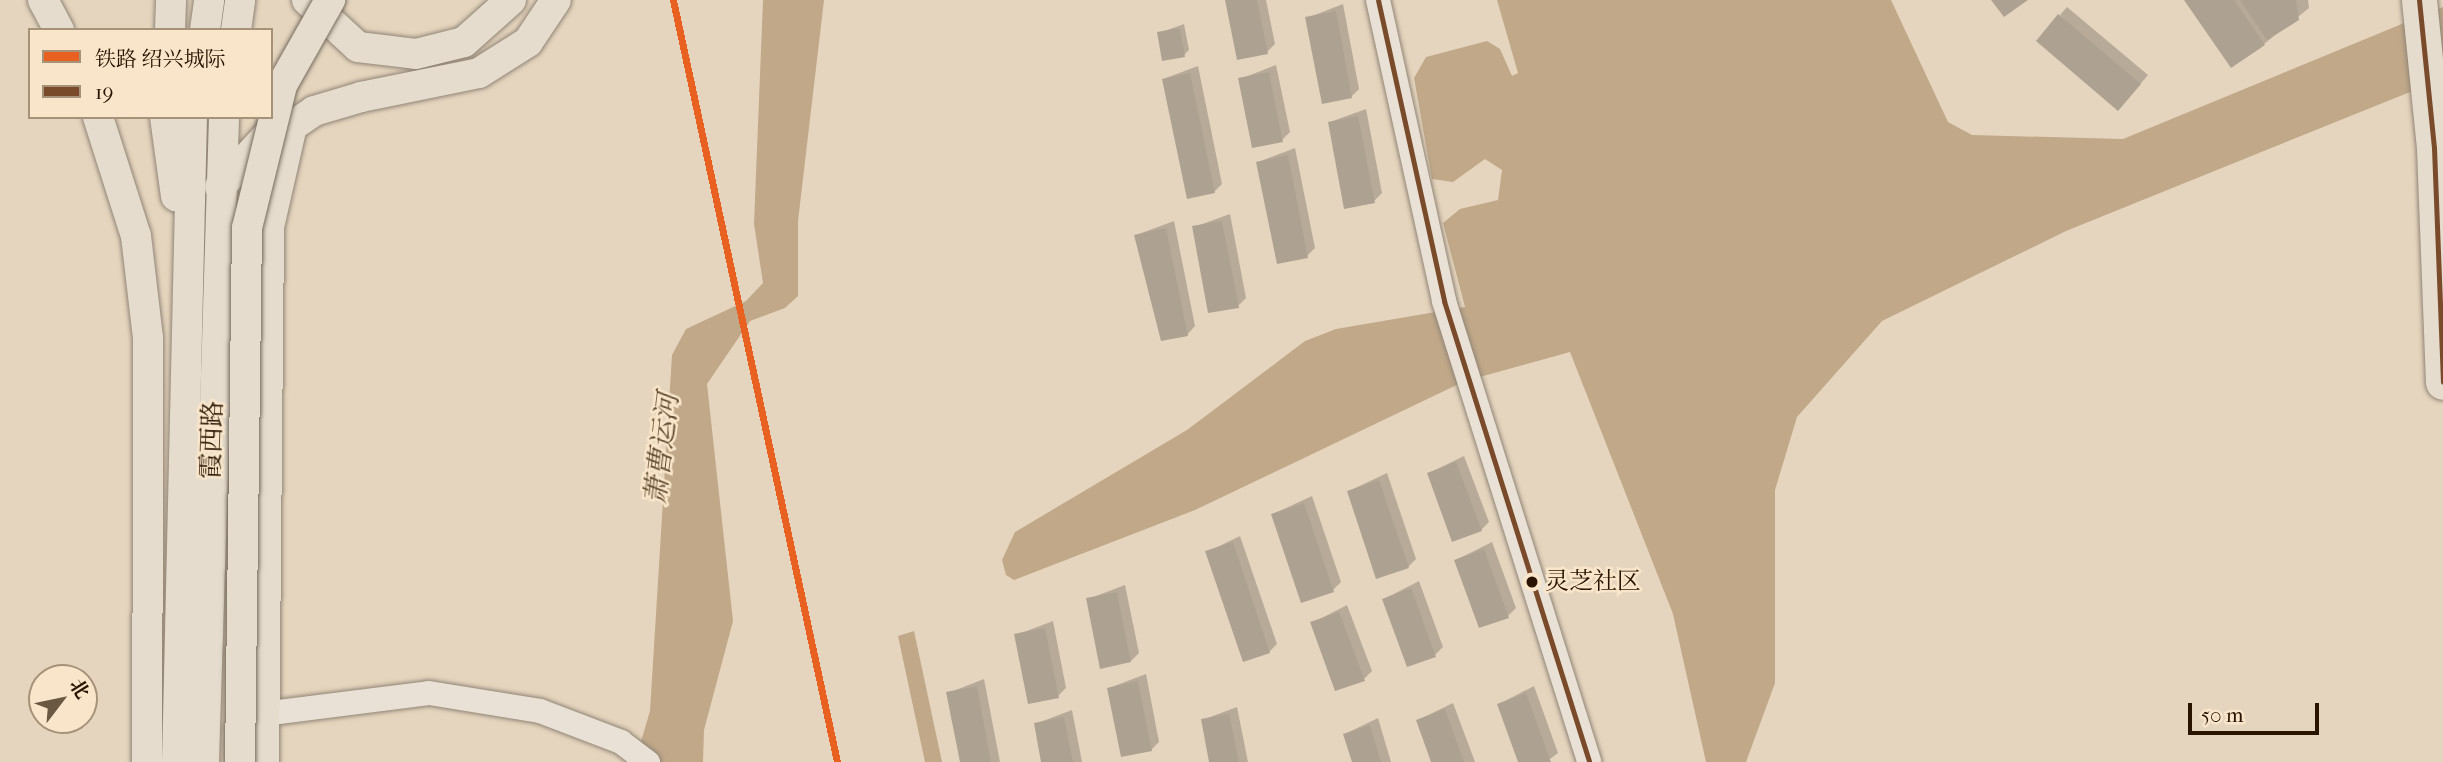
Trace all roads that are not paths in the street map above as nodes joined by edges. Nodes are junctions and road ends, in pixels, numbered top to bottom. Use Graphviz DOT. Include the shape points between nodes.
graph roads {
  1 [pos="43,0"];
  2 [pos="171,0"];
  3 [pos="209,0"];
  4 [pos="240,0"];
  5 [pos="307,0"];
  6 [pos="330,0"];
  7 [pos="511,0"];
  8 [pos="533,0"];
  9 [pos="556,0"];
  10 [pos="1378,0"];
  11 [pos="2424,4"];
  12 [pos="58,28"];
  13 [pos="170,28"];
  14 [pos="205,28"];
  15 [pos="236,28"];
  16 [pos="2443,54"];
  17 [pos="99,119"];
  18 [pos="182,119"];
  19 [pos="224,119"];
  20 [pos="220,187"];
  21 [pos="2443,382"];
  22 [pos="263,714"];
  23 [pos="147,762"];
  24 [pos="177,762"];
  25 [pos="204,762"];
  26 [pos="240,762"];
  27 [pos="264,762"];
  28 [pos="648,762"];
  29 [pos="1589,762"];
  1 -- 12 [label="main road"];
  2 -- 13 [label="main road"];
  3 -- 14 [label="main road"];
  4 -- 15 [label="main road"];
  5 -- 7 [label="main road" via="358,47 416,54 464,42"];
  6 -- 26 [label="main road, bridge" via="282,85 247,228"];
  8 -- 20 [label="main road" via="519,26 473,62 439,76 357,84 307,98 251,147"];
  9 -- 22 [label="main road" via="528,42 479,73 361,97 314,111 292,126 269,227"];
  10 -- 29 [label="street" via="1444,301"];
  11 -- 16 [label="highway"];
  11 -- 21 [label="highway"];
  17 -- 23 [label="main road" via="136,236 148,338"];
  18 -- 24 [label="main road, 霞西路" via="186,247"];
  19 -- 20 [label="main road, 霞西路"];
  20 -- 25 [label="main road, 霞西路"];
  22 -- 27 [label="main road"];
  22 -- 28 [label="street" via="429,693 540,711 621,742"];
}
